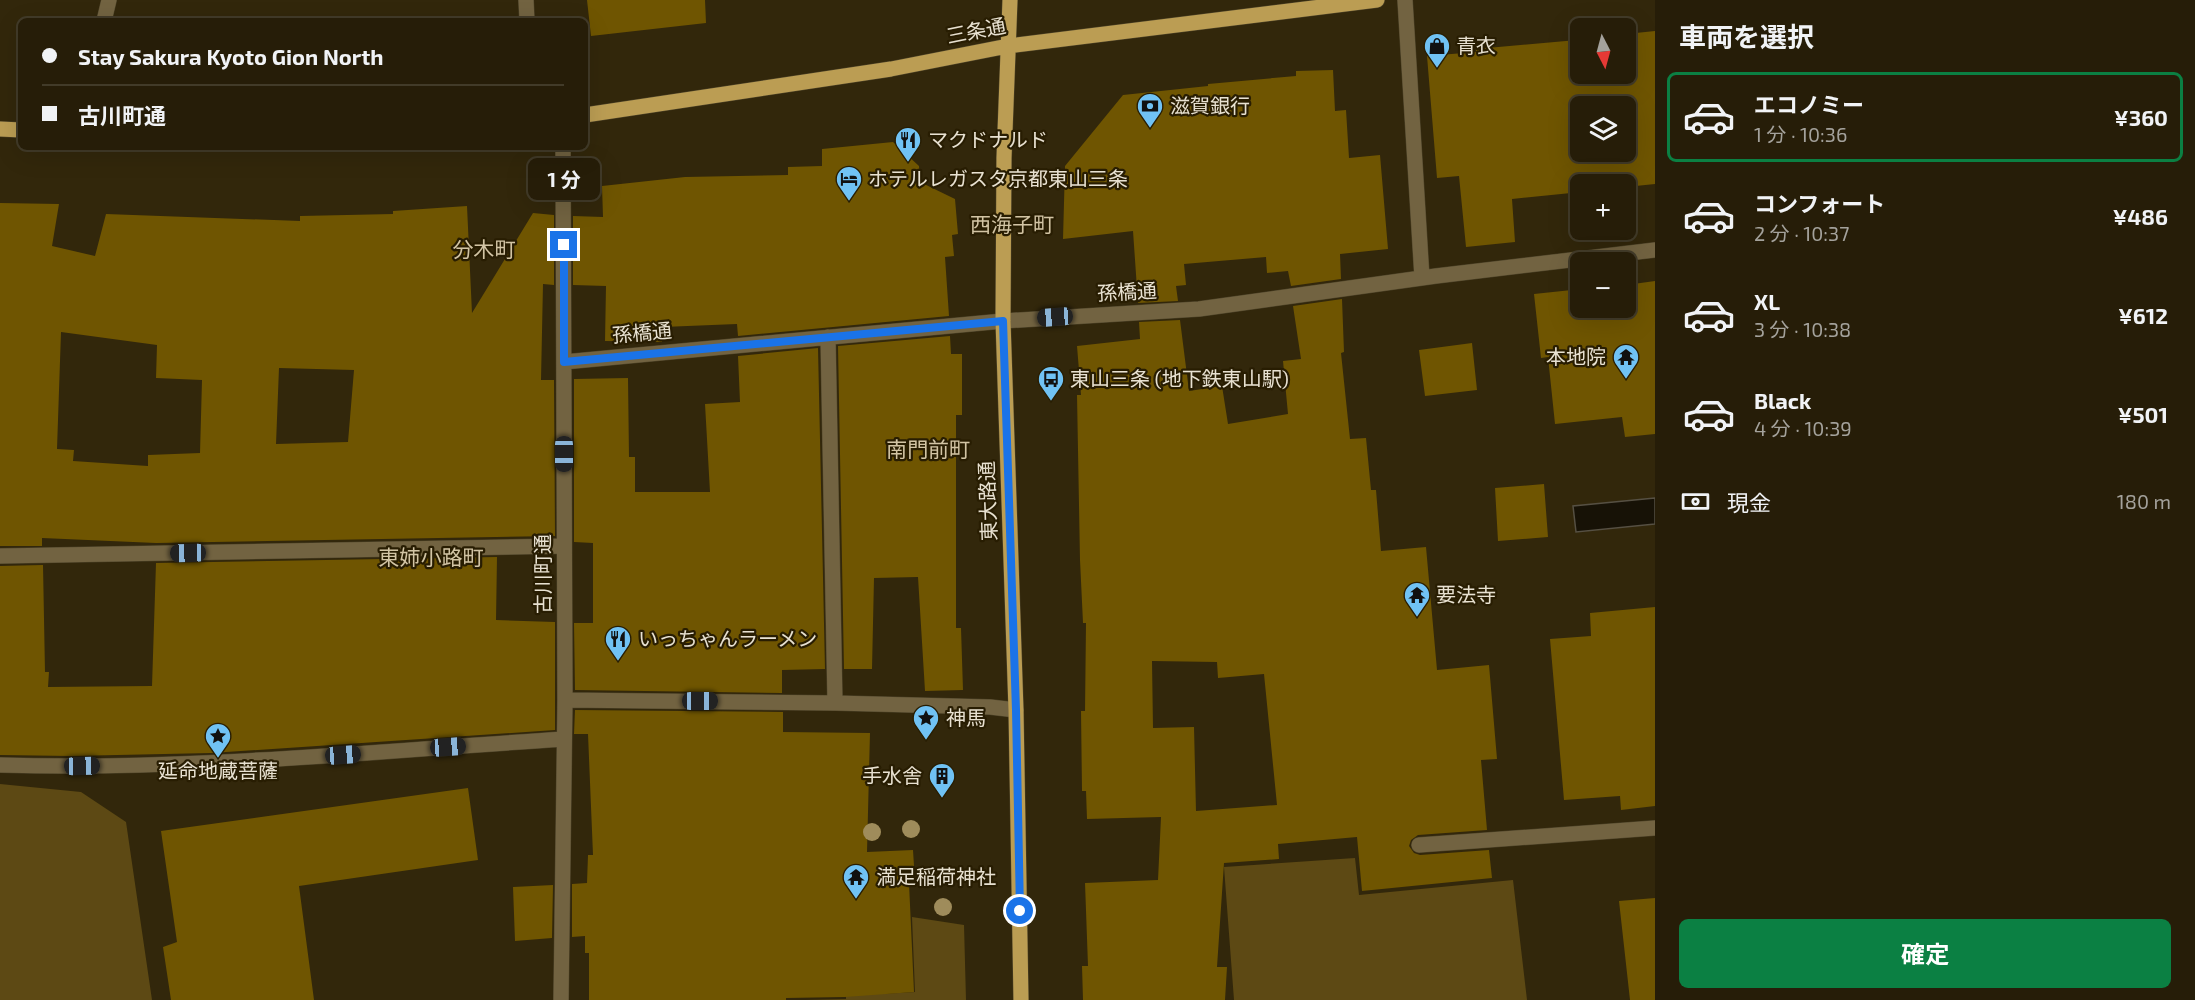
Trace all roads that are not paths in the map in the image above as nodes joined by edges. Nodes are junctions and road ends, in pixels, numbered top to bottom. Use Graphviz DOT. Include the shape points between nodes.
graph roads {
  1 [pos="109,0"];
  2 [pos="526,0"];
  3 [pos="1010,0"];
  4 [pos="1377,0"];
  5 [pos="1405,0"];
  6 [pos="105,18"];
  7 [pos="527,18"];
  8 [pos="1008,46"];
  9 [pos="588,115"];
  10 [pos="0,129"];
  11 [pos="18,129"];
  12 [pos="563,150"];
  13 [pos="1655,250"];
  14 [pos="1422,278"];
  15 [pos="1003,321"];
  16 [pos="828,337"];
  17 [pos="564,362"];
  18 [pos="564,546"];
  19 [pos="0,556"];
  20 [pos="565,700"];
  21 [pos="836,703"];
  22 [pos="1016,710"];
  23 [pos="564,739"];
  24 [pos="0,765"];
  25 [pos="1655,828"];
  26 [pos="1419,845"];
  27 [pos="561,1000"];
  28 [pos="1022,1000"];
  1 -- 6 [label="street"];
  2 -- 7 [label="street"];
  3 -- 8 [label="main road, 東大路通"];
  4 -- 8 [label="main road, 三条通"];
  5 -- 14 [label="street"];
  8 -- 9 [label="main road, 三条通" via="891,69"];
  8 -- 15 [label="main road, 東大路通"];
  10 -- 11 [label="main road"];
  12 -- 17 [label="street, 古川町通"];
  13 -- 14 [label="street, 孫橋通"];
  14 -- 15 [label="street, 孫橋通" via="1199,309"];
  15 -- 16 [label="street, 孫橋通"];
  15 -- 22 [label="main road, 東大路通"];
  16 -- 17 [label="street, 孫橋通"];
  16 -- 21 [label="street"];
  17 -- 18 [label="street, 古川町通"];
  18 -- 19 [label="street"];
  18 -- 20 [label="street, 古川町通"];
  20 -- 21 [label="street"];
  20 -- 23 [label="street, 古川町通"];
  21 -- 22 [label="street"];
  22 -- 28 [label="main road, 東大路通"];
  23 -- 24 [label="street" via="224,763"];
  23 -- 27 [label="street, 古川町通"];
  25 -- 26 [label="street"];
}
